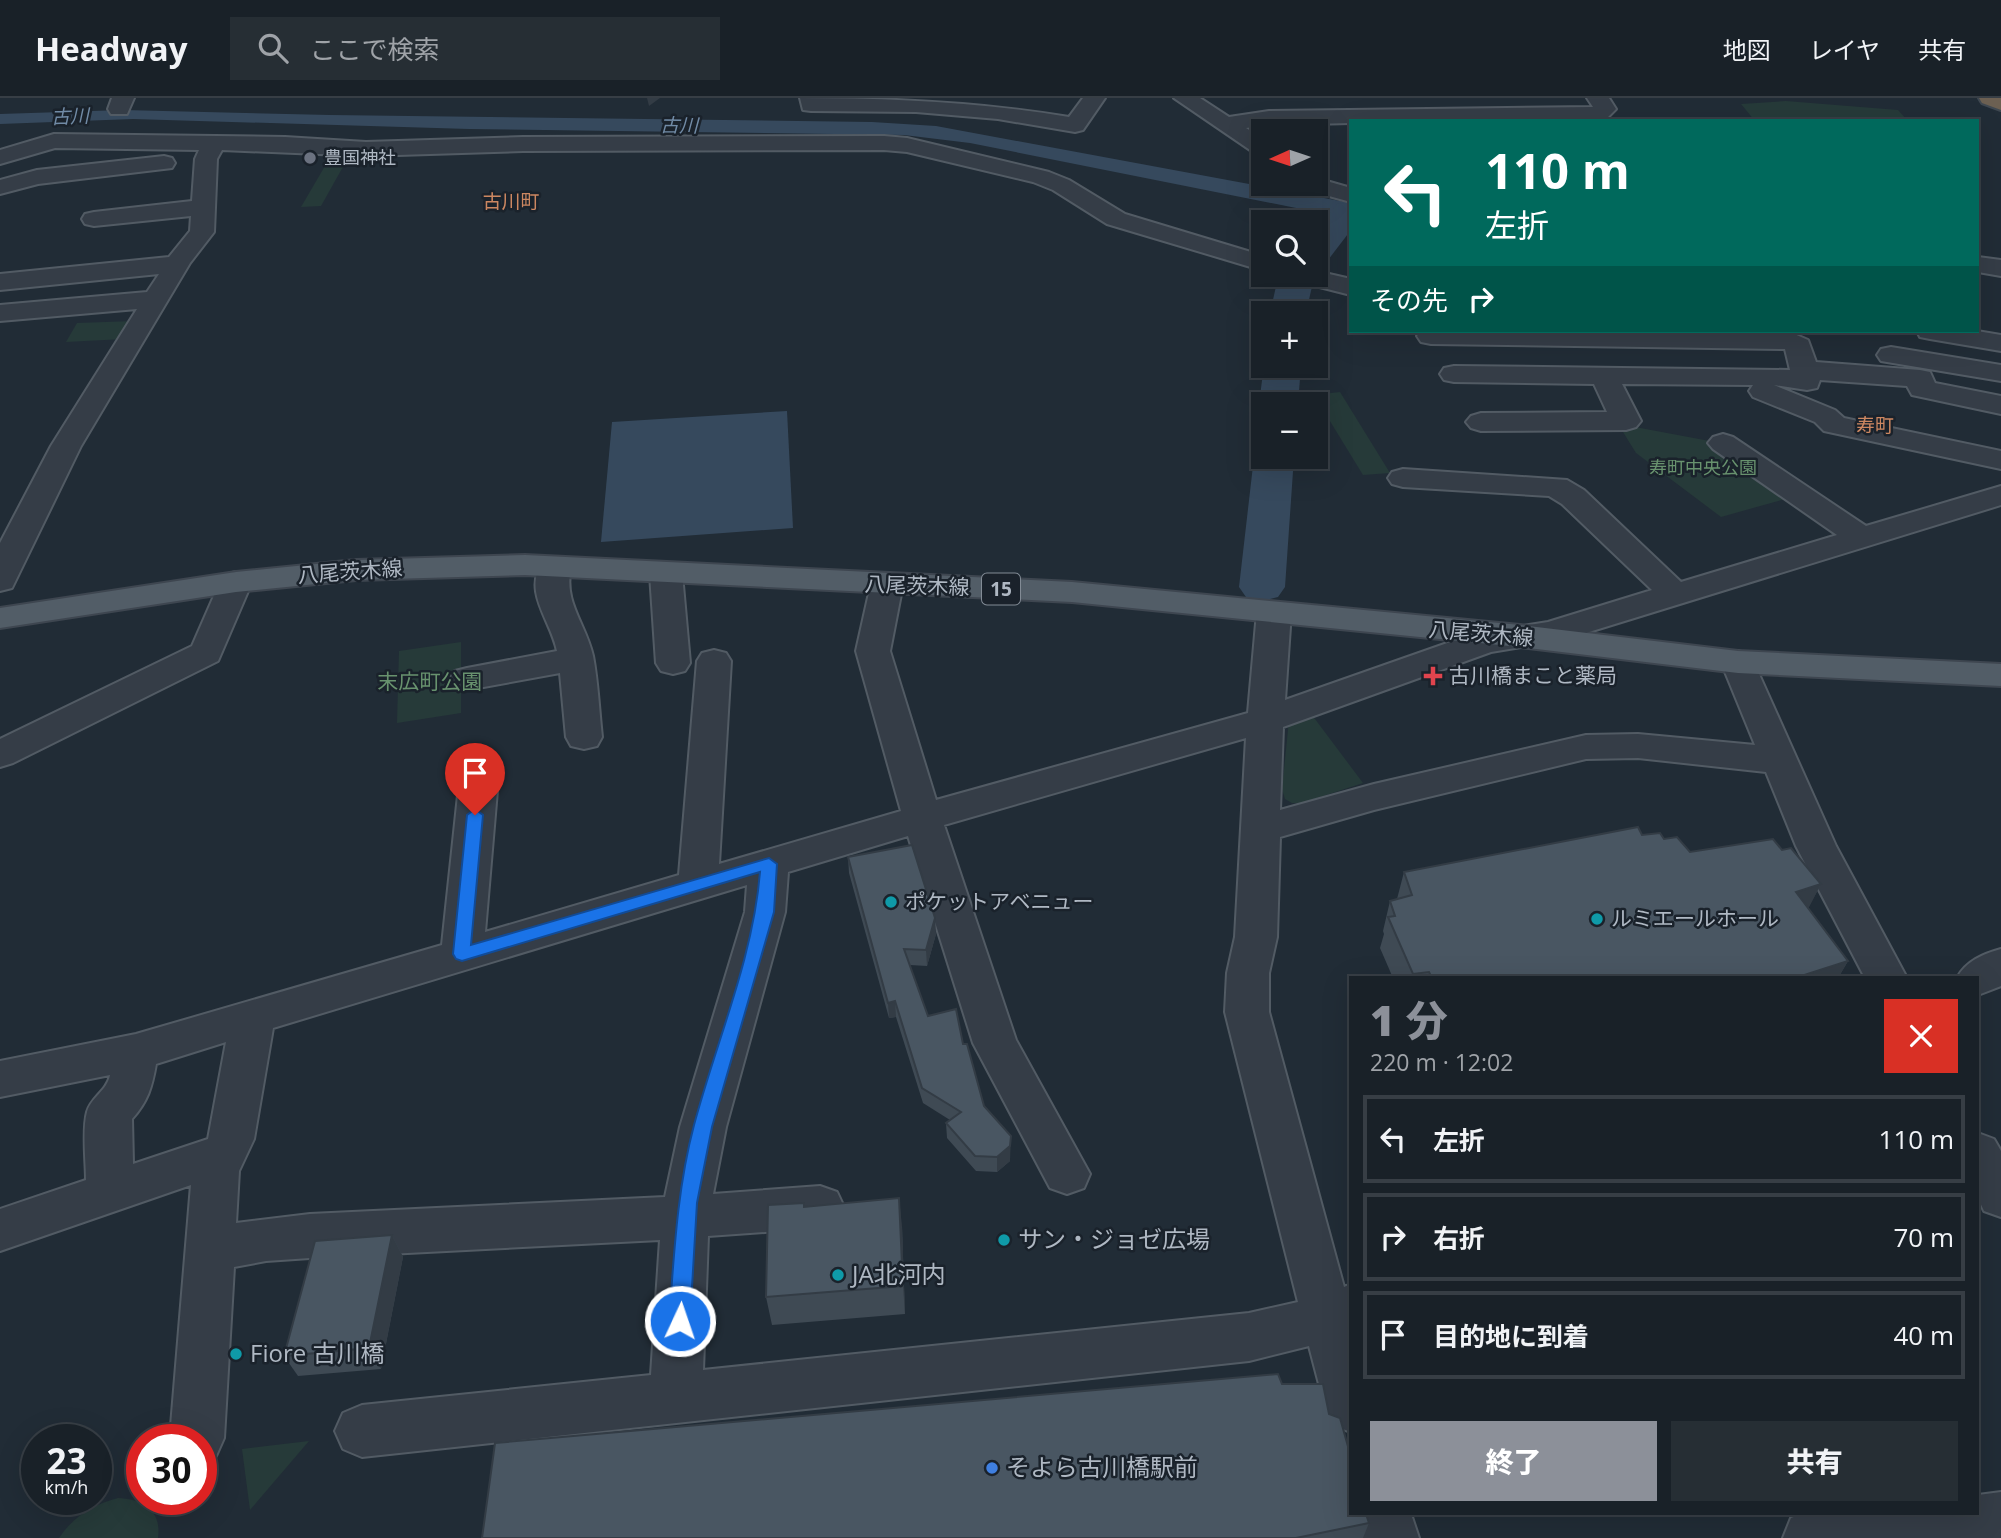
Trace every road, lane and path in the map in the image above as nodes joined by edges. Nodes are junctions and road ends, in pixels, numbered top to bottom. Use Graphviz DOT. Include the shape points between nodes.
graph roads {
  1 [pos="811,98"];
  2 [pos="1094,98"];
  3 [pos="1185,98"];
  4 [pos="1990,98"];
  5 [pos="2001,104"];
  6 [pos="1380,106"];
  7 [pos="1447,106"];
  8 [pos="119,109"];
  9 [pos="1601,110"];
  10 [pos="1226,124"];
  11 [pos="0,137"];
  12 [pos="1251,140"];
  13 [pos="54,141"];
  14 [pos="96,141"];
  15 [pos="210,151"];
  16 [pos="0,157"];
  17 [pos="0,187"];
  18 [pos="1328,189"];
  19 [pos="1349,194"];
  20 [pos="204,207"];
  21 [pos="94,219"];
  22 [pos="1251,260"];
  23 [pos="178,264"];
  24 [pos="1979,265"];
  25 [pos="2001,268"];
  26 [pos="1328,281"];
  27 [pos="0,282"];
  28 [pos="1349,287"];
  29 [pos="157,299"];
  30 [pos="8,312"];
  31 [pos="1942,333"];
  32 [pos="0,334"];
  33 [pos="1431,336"];
  34 [pos="1626,338"];
  35 [pos="2001,343"];
  36 [pos="1801,358"];
  37 [pos="2001,373"];
  38 [pos="1454,374"];
  39 [pos="1605,377"];
  40 [pos="1649,377"];
  41 [pos="1763,391"];
  42 [pos="2001,405"];
  43 [pos="1481,422"];
  44 [pos="1723,443"];
  45 [pos="2001,460"];
  46 [pos="1403,478"];
  47 [pos="2001,495"];
  48 [pos="1861,537"];
  49 [pos="555,568"];
  50 [pos="666,574"];
  51 [pos="0,581"];
  52 [pos="236,582"];
  53 [pos="887,584"];
  54 [pos="1674,593"];
  55 [pos="1274,612"];
  56 [pos="0,618"];
  57 [pos="1520,636"];
  58 [pos="574,660"];
  59 [pos="714,661"];
  60 [pos="1738,662"];
  61 [pos="673,663"];
  62 [pos="2001,675"];
  63 [pos="467,679"];
  64 [pos="1265,720"];
  65 [pos="584,737"];
  66 [pos="0,754"];
  67 [pos="1777,760"];
  68 [pos="480,767"];
  69 [pos="922,818"];
  70 [pos="1261,829"];
  71 [pos="769,864"];
  72 [pos="698,886"];
  73 [pos="462,954"];
  74 [pos="2001,965"];
  75 [pos="1885,976"];
  76 [pos="1979,978"];
  77 [pos="253,1016"];
  78 [pos="136,1052"];
  79 [pos="0,1079"];
  80 [pos="223,1154"];
  81 [pos="1979,1155"];
  82 [pos="1067,1174"];
  83 [pos="110,1193"];
  84 [pos="2001,1196"];
  85 [pos="864,1205"];
  86 [pos="685,1216"];
  87 [pos="0,1230"];
  88 [pos="211,1248"];
  89 [pos="1339,1312"];
  90 [pos="1349,1390"];
  91 [pos="676,1399"];
  92 [pos="197,1421"];
  93 [pos="362,1431"];
  94 [pos="1384,1515"];
  95 [pos="2001,1520"];
  96 [pos="1391,1538"];
  97 [pos="1811,1538"];
  1 -- 2 [label="street" via="811,105 998,112 1075,125"];
  3 -- 10 [label="street"];
  4 -- 5 [label="highway"];
  6 -- 7 [label="street"];
  6 -- 10 [label="street"];
  7 -- 9 [label="street"];
  8 -- 14 [label="street"];
  10 -- 12 [label="street"];
  11 -- 13 [label="street" via="39,130"];
  13 -- 14 [label="street"];
  13 -- 16 [label="street"];
  14 -- 15 [label="street"];
  15 -- 17 [label="street" via="37,177"];
  15 -- 20 [label="street"];
  15 -- 22 [label="street" via="718,142 907,145 1041,177 1116,219"];
  18 -- 19 [label="street"];
  20 -- 21 [label="street"];
  20 -- 23 [label="street" via="202,232"];
  23 -- 27 [label="street"];
  23 -- 29 [label="street"];
  24 -- 25 [label="street"];
  26 -- 28 [label="street"];
  29 -- 30 [label="street"];
  29 -- 51 [label="street" via="66,446"];
  30 -- 32 [label="street"];
  31 -- 35 [label="street"];
  33 -- 34 [label="street"];
  34 -- 36 [label="street" via="1792,341"];
  34 -- 40 [label="street"];
  36 -- 37 [label="street" via="1918,357"];
  36 -- 40 [label="street" via="1807,382 1780,377"];
  36 -- 42 [label="street" via="1920,378 1922,389"];
  38 -- 39 [label="street"];
  39 -- 40 [label="street"];
  39 -- 43 [label="street" via="1626,421"];
  41 -- 45 [label="street" via="1825,416 1834,425"];
  44 -- 48 [label="street"];
  46 -- 54 [label="street" via="1556,487 1573,497"];
  47 -- 48 [label="street"];
  48 -- 54 [label="street"];
  49 -- 50 [label="main road, 八尾茨木線 / 15"];
  49 -- 52 [label="main road, 八尾茨木線 / 15" via="377,568"];
  49 -- 58 [label="street" via="556,612 573,643"];
  50 -- 53 [label="main road, 八尾茨木線 / 15"];
  50 -- 61 [label="street"];
  52 -- 56 [label="main road, 八尾茨木線 / 15"];
  52 -- 66 [label="street" via="206,653"];
  53 -- 55 [label="main road, 八尾茨木線 / 15" via="1072,592"];
  53 -- 69 [label="street" via="873,651"];
  54 -- 57 [label="street" via="1550,632"];
  55 -- 57 [label="main road, 八尾茨木線 / 15"];
  55 -- 64 [label="street"];
  57 -- 60 [label="main road, 八尾茨木線 / 15"];
  57 -- 64 [label="street" via="1463,648"];
  58 -- 63 [label="street"];
  58 -- 65 [label="street"];
  59 -- 72 [label="street"];
  60 -- 62 [label="main road, 八尾茨木線 / 15"];
  60 -- 67 [label="street"];
  64 -- 69 [label="street"];
  64 -- 70 [label="street"];
  67 -- 70 [label="street" via="1638,746 1586,747"];
  67 -- 75 [label="street" via="1816,846"];
  68 -- 73 [label="street"];
  69 -- 71 [label="street"];
  69 -- 82 [label="street" via="995,1043"];
  70 -- 89 [label="street" via="1247,1012"];
  71 -- 72 [label="street"];
  71 -- 86 [label="street" via="765,912 703,1127"];
  72 -- 73 [label="street"];
  73 -- 77 [label="street"];
  74 -- 76 [label="street"];
  77 -- 78 [label="street"];
  77 -- 80 [label="street" via="231,1139"];
  78 -- 79 [label="street"];
  78 -- 83 [label="street" via="129,1092 109,1114"];
  80 -- 83 [label="street"];
  80 -- 88 [label="street" via="216,1171"];
  81 -- 84 [label="street"];
  83 -- 87 [label="street"];
  85 -- 86 [label="street"];
  86 -- 88 [label="street" via="310,1236"];
  86 -- 91 [label="street"];
  88 -- 92 [label="street"];
  89 -- 90 [label="street"];
  89 -- 91 [label="street" via="1249,1336"];
  91 -- 93 [label="street"];
  94 -- 96 [label="street"];
  95 -- 97 [label="street"];
}
